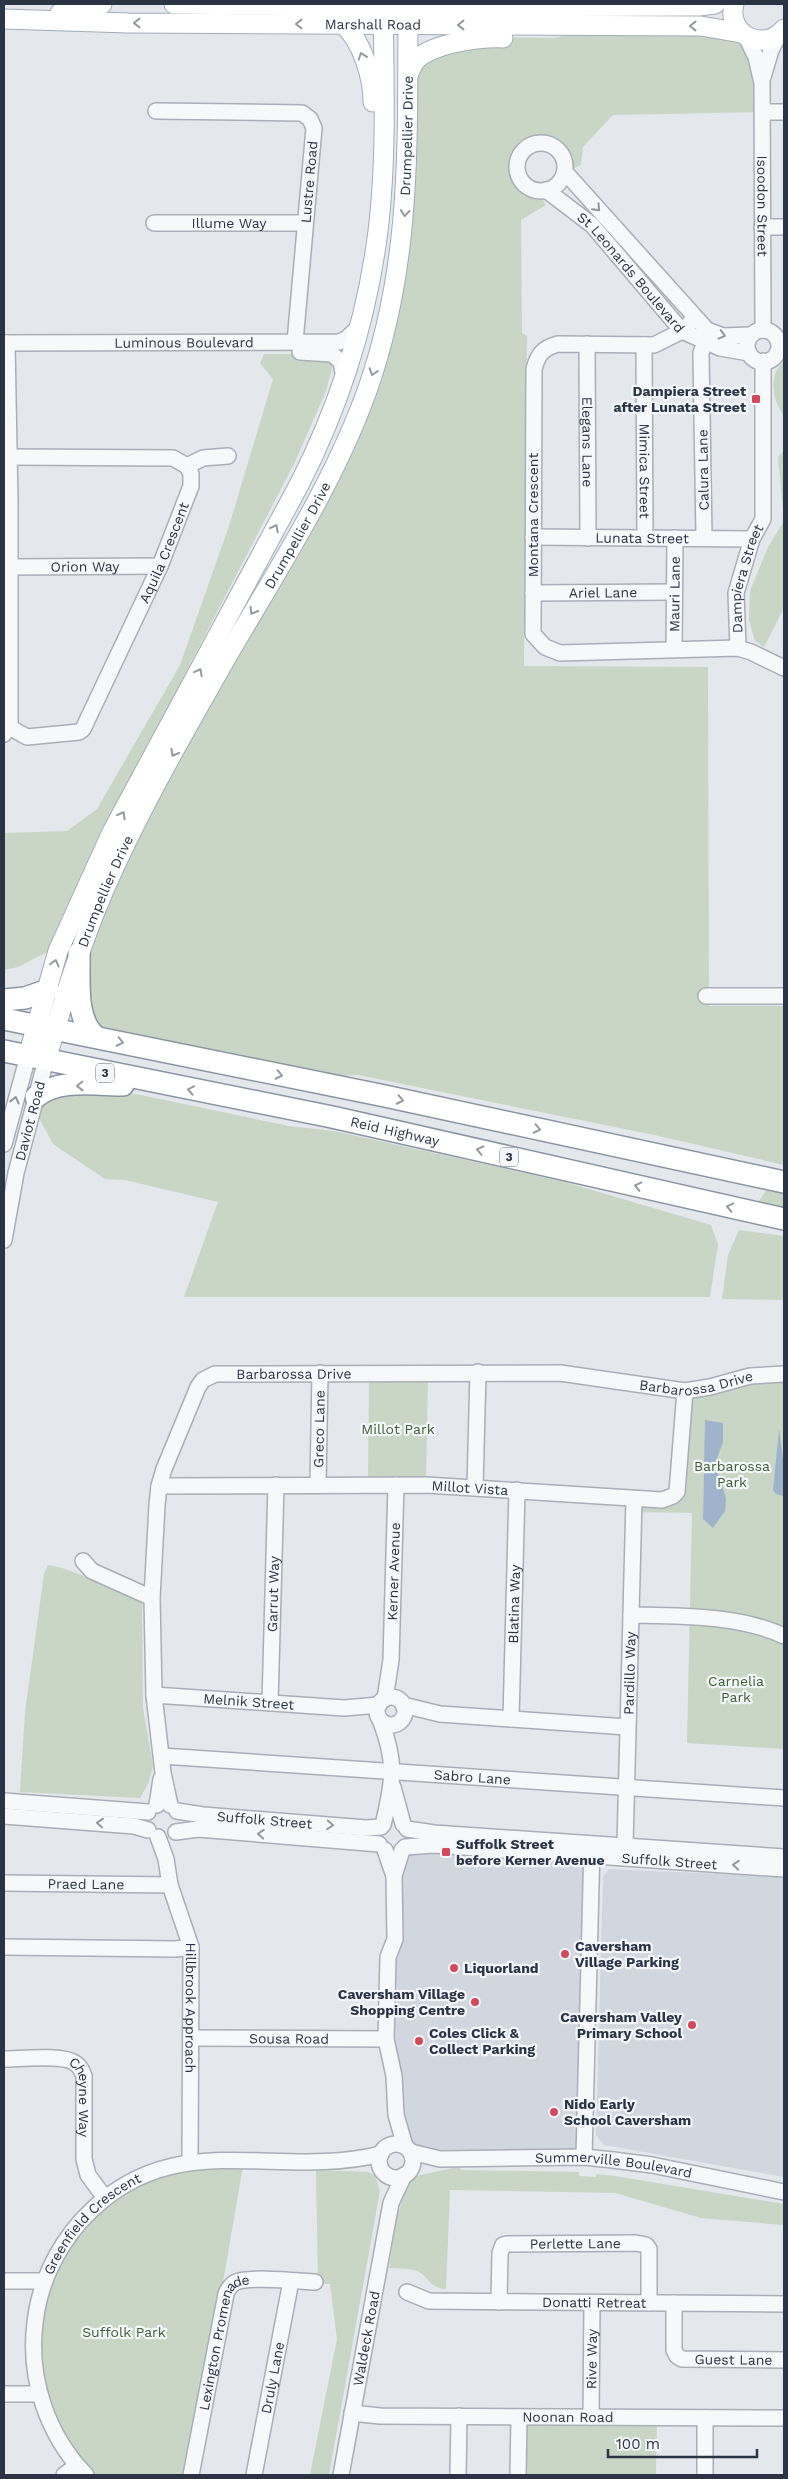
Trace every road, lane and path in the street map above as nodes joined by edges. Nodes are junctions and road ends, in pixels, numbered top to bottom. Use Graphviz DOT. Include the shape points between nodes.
graph roads {
  1 [pos="102,4"];
  2 [pos="174,4"];
  3 [pos="217,4"];
  4 [pos="224,4"];
  5 [pos="453,4"];
  6 [pos="715,4"];
  7 [pos="734,4"];
  8 [pos="383,12"];
  9 [pos="408,12"];
  10 [pos="4,19"];
  11 [pos="343,24"];
  12 [pos="605,26"];
  13 [pos="783,31"];
  14 [pos="744,35"];
  15 [pos="408,75"];
  16 [pos="762,83"];
  17 [pos="156,112"];
  18 [pos="762,112"];
  19 [pos="784,112"];
  20 [pos="564,172"];
  21 [pos="546,190"];
  22 [pos="154,223"];
  23 [pos="305,223"];
  24 [pos="762,227"];
  25 [pos="784,227"];
  26 [pos="374,259"];
  27 [pos="695,318"];
  28 [pos="360,326"];
  29 [pos="682,331"];
  30 [pos="757,333"];
  31 [pos="295,342"];
  32 [pos="705,342"];
  33 [pos="587,344"];
  34 [pos="644,345"];
  35 [pos="782,345"];
  36 [pos="6,348"];
  37 [pos="181,348"];
  38 [pos="749,353"];
  39 [pos="763,361"];
  40 [pos="344,380"];
  41 [pos="228,456"];
  42 [pos="10,457"];
  43 [pos="187,466"];
  44 [pos="7,491"];
  45 [pos="533,538"];
  46 [pos="588,538"];
  47 [pos="645,538"];
  48 [pos="675,538"];
  49 [pos="704,538"];
  50 [pos="752,539"];
  51 [pos="7,548"];
  52 [pos="160,566"];
  53 [pos="10,567"];
  54 [pos="673,592"];
  55 [pos="533,593"];
  56 [pos="738,648"];
  57 [pos="674,650"];
  58 [pos="784,668"];
  59 [pos="6,731"];
  60 [pos="79,953"];
  61 [pos="48,990"];
  62 [pos="706,996"];
  63 [pos="784,996"];
  64 [pos="4,1000"];
  65 [pos="4,1019"];
  66 [pos="46,1028"];
  67 [pos="96,1037"];
  68 [pos="4,1051"];
  69 [pos="37,1058"];
  70 [pos="164,1084"];
  71 [pos="36,1097"];
  72 [pos="4,1144"];
  73 [pos="782,1182"];
  74 [pos="779,1218"];
  75 [pos="4,1240"];
  76 [pos="478,1372"];
  77 [pos="320,1373"];
  78 [pos="784,1374"];
  79 [pos="685,1391"];
  80 [pos="276,1485"];
  81 [pos="318,1485"];
  82 [pos="396,1485"];
  83 [pos="159,1486"];
  84 [pos="474,1487"];
  85 [pos="517,1490"];
  86 [pos="634,1499"];
  87 [pos="83,1561"];
  88 [pos="152,1598"];
  89 [pos="632,1615"];
  90 [pos="784,1636"];
  91 [pos="154,1695"];
  92 [pos="270,1703"];
  93 [pos="391,1711"];
  94 [pos="511,1719"];
  95 [pos="627,1727"];
  96 [pos="162,1756"];
  97 [pos="392,1778"];
  98 [pos="627,1788"];
  99 [pos="784,1798"];
  100 [pos="4,1801"];
  101 [pos="163,1808"];
  102 [pos="4,1816"];
  103 [pos="382,1826"];
  104 [pos="405,1826"];
  105 [pos="163,1834"];
  106 [pos="625,1845"];
  107 [pos="382,1847"];
  108 [pos="404,1849"];
  109 [pos="592,1851"];
  110 [pos="784,1857"];
  111 [pos="784,1869"];
  112 [pos="394,1876"];
  113 [pos="4,1883"];
  114 [pos="170,1885"];
  115 [pos="4,1947"];
  116 [pos="191,1947"];
  117 [pos="191,2038"];
  118 [pos="386,2039"];
  119 [pos="4,2059"];
  120 [pos="396,2115"];
  121 [pos="408,2149"];
  122 [pos="383,2151"];
  123 [pos="584,2157"];
  124 [pos="440,2159"];
  125 [pos="190,2161"];
  126 [pos="354,2161"];
  127 [pos="385,2172"];
  128 [pos="407,2173"];
  129 [pos="784,2192"];
  130 [pos="105,2198"];
  131 [pos="391,2202"];
  132 [pos="4,2281"];
  133 [pos="45,2281"];
  134 [pos="291,2281"];
  135 [pos="315,2282"];
  136 [pos="407,2292"];
  137 [pos="499,2302"];
  138 [pos="592,2302"];
  139 [pos="649,2303"];
  140 [pos="674,2303"];
  141 [pos="784,2304"];
  142 [pos="784,2360"];
  143 [pos="4,2394"];
  144 [pos="40,2394"];
  145 [pos="352,2413"];
  146 [pos="459,2416"];
  147 [pos="519,2417"];
  148 [pos="592,2417"];
  149 [pos="705,2418"];
  150 [pos="784,2418"];
  151 [pos="81,2471"];
  152 [pos="64,2475"];
  153 [pos="191,2475"];
  154 [pos="254,2475"];
  155 [pos="342,2475"];
  156 [pos="458,2475"];
  157 [pos="518,2475"];
  158 [pos="705,2475"];
  1 -- 10 [label="main road, Marshall Road" via="60,13"];
  2 -- 3 [label="main road, Marshall Road"];
  3 -- 4 [label="main road, Marshall Road"];
  4 -- 8 [label="main road, Marshall Road"];
  5 -- 6 [label="main road, Marshall Road"];
  5 -- 9 [label="main road, Marshall Road"];
  7 -- 14 [label="main road" via="733,18"];
  8 -- 9 [label="main road, Marshall Road"];
  8 -- 11 [label="main road, Marshall Road"];
  8 -- 26 [label="main road, Drumpellier Drive" via="382,171"];
  12 -- 9 [label="main road, Marshall Road, one-way"];
  9 -- 15 [label="main road, Drumpellier Drive"];
  11 -- 10 [label="main road, Marshall Road, one-way"];
  26 -- 11 [label="main road, one-way" via="366,230 372,188 373,93 356,38"];
  14 -- 12 [label="main road, Marshall Road, one-way" via="701,26"];
  12 -- 15 [label="main road" via="555,38 485,37 461,41 420,56"];
  13 -- 14 [label="main road, Marshall Road" via="763,41"];
  13 -- 16 [label="street, Isoodon Street" via="768,57"];
  14 -- 16 [label="street, Isoodon Street" via="756,56"];
  15 -- 60 [label="main road, Drumpellier Drive, one-way" via="407,176 400,253 385,328 360,409 317,500 210,687 133,831 104,890"];
  16 -- 18 [label="street, Isoodon Street"];
  17 -- 23 [label="street, Lustre Road" via="302,113 314,128"];
  18 -- 19 [label="street"];
  18 -- 24 [label="street, Isoodon Street"];
  20 -- 21 [label="street" via="558,184"];
  20 -- 21 [label="street" via="562,156 552,146 536,144 523,151 517,164 520,178 530,188"];
  20 -- 27 [label="street, St Leonards Boulevard, one-way"];
  21 -- 29 [label="street, St Leonards Boulevard" via="592,225"];
  22 -- 23 [label="street, Illume Way"];
  23 -- 31 [label="street, Lustre Road"];
  24 -- 25 [label="street"];
  24 -- 30 [label="street, Isoodon Street"];
  26 -- 28 [label="main road, Drumpellier Drive"];
  27 -- 29 [label="street, Montana Crescent"];
  27 -- 30 [label="street, St Leonards Boulevard, one-way" via="706,330 722,336"];
  28 -- 31 [label="street, Luminous Boulevard" via="343,341"];
  28 -- 40 [label="main road, Drumpellier Drive"];
  29 -- 32 [label="street, St Leonards Boulevard"];
  29 -- 34 [label="street, Montana Crescent" via="654,345"];
  30 -- 35 [label="street" via="774,334"];
  30 -- 38 [label="street" via="748,344"];
  31 -- 37 [label="street, Luminous Boulevard"];
  32 -- 38 [label="street, St Leonards Boulevard"];
  32 -- 49 [label="street, Calura Lane" via="701,353"];
  33 -- 34 [label="street, Montana Crescent"];
  33 -- 45 [label="street, Montana Crescent" via="558,344 546,347 537,356 534,369"];
  33 -- 46 [label="street, Elegans Lane"];
  34 -- 47 [label="street, Mimica Street"];
  35 -- 39 [label="street" via="776,356"];
  36 -- 37 [label="street, Luminous Boulevard"];
  36 -- 42 [label="street"];
  37 -- 40 [label="street, Luminous Boulevard" via="328,352 341,362"];
  38 -- 39 [label="street"];
  39 -- 50 [label="street, Dampiera Street" via="763,519"];
  61 -- 40 [label="main road, Drumpellier Drive, one-way" via="58,951 112,832 300,483"];
  41 -- 43 [label="street" via="203,458"];
  42 -- 43 [label="street" via="169,457 181,460"];
  42 -- 44 [label="street"];
  43 -- 52 [label="street, Aquila Crescent" via="192,478 191,486"];
  44 -- 51 [label="street"];
  45 -- 46 [label="street, Lunata Street"];
  45 -- 55 [label="street, Montana Crescent"];
  46 -- 47 [label="street, Lunata Street"];
  47 -- 48 [label="street, Lunata Street"];
  48 -- 49 [label="street, Lunata Street"];
  48 -- 54 [label="street, Mauri Lane"];
  49 -- 50 [label="street, Lunata Street"];
  50 -- 56 [label="street, Dampiera Street" via="736,593"];
  51 -- 53 [label="street"];
  52 -- 53 [label="street, Orion Way"];
  52 -- 59 [label="street, Aquila Crescent" via="84,729 28,737"];
  53 -- 59 [label="street"];
  54 -- 55 [label="street, Ariel Lane"];
  54 -- 57 [label="street, Mauri Lane"];
  55 -- 57 [label="street, Montana Crescent" via="533,634 545,647 560,653"];
  56 -- 57 [label="street, Montana Crescent"];
  56 -- 58 [label="street"];
  60 -- 66 [label="main road, Drumpellier Drive"];
  60 -- 67 [label="highway" via="82,1013 86,1026"];
  61 -- 64 [label="highway" via="25,998"];
  61 -- 66 [label="main road, Drumpellier Drive"];
  62 -- 63 [label="street"];
  65 -- 66 [label="highway"];
  66 -- 67 [label="highway"];
  66 -- 69 [label="main road"];
  67 -- 73 [label="highway, one-way"];
  68 -- 69 [label="highway, Reid Highway / 3"];
  69 -- 70 [label="highway, Reid Highway / 3"];
  69 -- 71 [label="street, Daviot Road"];
  72 -- 69 [label="street, Daviot Road, one-way"];
  70 -- 71 [label="highway, one-way" via="63,1086 44,1091"];
  74 -- 70 [label="highway, Reid Highway / 3, one-way" via="332,1117"];
  71 -- 75 [label="street, Daviot Road" via="16,1173"];
  76 -- 77 [label="street, Barbarossa Drive"];
  76 -- 79 [label="street, Barbarossa Drive" via="580,1374"];
  76 -- 84 [label="street"];
  77 -- 81 [label="street, Greco Lane"];
  77 -- 83 [label="street, Barbarossa Drive" via="207,1376 198,1387"];
  78 -- 79 [label="street, Barbarossa Drive" via="750,1376"];
  79 -- 86 [label="street, Millot Vista" via="677,1492 662,1500"];
  80 -- 81 [label="street, Millot Vista"];
  80 -- 83 [label="street, Millot Vista"];
  80 -- 92 [label="street, Garrut Way"];
  81 -- 82 [label="street, Millot Vista"];
  82 -- 84 [label="street, Millot Vista"];
  82 -- 93 [label="street, Kerner Avenue"];
  83 -- 88 [label="street, Barbarossa Drive"];
  84 -- 85 [label="street, Millot Vista"];
  85 -- 86 [label="street, Millot Vista"];
  85 -- 94 [label="street, Blatina Way"];
  86 -- 89 [label="street, Pardillo Way"];
  87 -- 88 [label="street" via="92,1572"];
  88 -- 91 [label="street, Barbarossa Drive"];
  89 -- 90 [label="street" via="741,1622"];
  89 -- 95 [label="street, Pardillo Way"];
  91 -- 92 [label="street, Melnik Street"];
  91 -- 96 [label="street, Barbarossa Drive"];
  92 -- 93 [label="street, Melnik Street"];
  93 -- 94 [label="street, Melnik Street"];
  93 -- 97 [label="street, Kerner Avenue"];
  94 -- 95 [label="street, Melnik Street"];
  95 -- 98 [label="street, Pardillo Way"];
  96 -- 97 [label="street, Sabro Lane"];
  96 -- 101 [label="street, Barbarossa Drive"];
  97 -- 98 [label="street, Sabro Lane"];
  97 -- 103 [label="street, Kerner Avenue"];
  97 -- 104 [label="street, Kerner Avenue"];
  98 -- 99 [label="street, Sabro Lane"];
  98 -- 106 [label="street, Pardillo Way"];
  100 -- 101 [label="street, Suffolk Street"];
  101 -- 103 [label="street, Suffolk Street, one-way" via="232,1817 366,1828"];
  101 -- 105 [label="street" via="180,1822"];
  101 -- 105 [label="street" via="145,1821"];
  105 -- 102 [label="street, Suffolk Street, one-way" via="134,1826"];
  103 -- 104 [label="street" via="393,1821"];
  103 -- 107 [label="street" via="377,1835"];
  104 -- 108 [label="street" via="409,1838"];
  104 -- 109 [label="street, Suffolk Street" via="428,1833"];
  107 -- 105 [label="street, Suffolk Street, one-way" via="198,1829"];
  105 -- 114 [label="street, Hillbrook Approach"];
  106 -- 109 [label="street, Suffolk Street"];
  106 -- 110 [label="street, Suffolk Street"];
  107 -- 108 [label="street" via="392,1853"];
  107 -- 112 [label="street"];
  108 -- 109 [label="street, Suffolk Street" via="434,1846"];
  108 -- 112 [label="street"];
  111 -- 109 [label="street, Suffolk Street, one-way"];
  109 -- 123 [label="street"];
  112 -- 118 [label="street" via="395,1939 388,1958"];
  113 -- 114 [label="street, Praed Lane"];
  114 -- 116 [label="street, Hillbrook Approach"];
  115 -- 116 [label="street"];
  116 -- 117 [label="street, Hillbrook Approach"];
  117 -- 118 [label="street, Sousa Road"];
  117 -- 125 [label="street, Hillbrook Approach"];
  118 -- 120 [label="street" via="394,2076"];
  119 -- 130 [label="street, Cheyne Way" via="63,2059 81,2068 84,2076 84,2159 88,2174"];
  120 -- 121 [label="street"];
  120 -- 122 [label="street"];
  121 -- 122 [label="street" via="397,2144"];
  121 -- 124 [label="street, Summerville Boulevard"];
  121 -- 128 [label="street" via="413,2162"];
  122 -- 126 [label="street, Greenfield Crescent"];
  122 -- 127 [label="street"];
  123 -- 124 [label="street, Summerville Boulevard"];
  123 -- 129 [label="street, Summerville Boulevard" via="652,2165"];
  124 -- 128 [label="street, Summerville Boulevard"];
  125 -- 126 [label="street, Greenfield Crescent"];
  125 -- 130 [label="street, Greenfield Crescent" via="141,2177"];
  126 -- 127 [label="street, Greenfield Crescent"];
  127 -- 128 [label="street" via="396,2178"];
  127 -- 131 [label="street, Waldeck Road"];
  128 -- 131 [label="street, Waldeck Road"];
  130 -- 133 [label="street, Greenfield Crescent" via="64,2242"];
  131 -- 145 [label="street, Waldeck Road"];
  132 -- 133 [label="street"];
  133 -- 144 [label="street, Greenfield Crescent" via="33,2337"];
  134 -- 135 [label="street, Lexington Promenade"];
  134 -- 153 [label="street, Lexington Promenade" via="236,2282 230,2286"];
  134 -- 154 [label="street, Druly Lane"];
  136 -- 137 [label="street, Donatti Retreat" via="429,2301"];
  137 -- 138 [label="street, Donatti Retreat"];
  137 -- 139 [label="street, Perlette Lane" via="503,2245 642,2243 649,2249"];
  138 -- 139 [label="street, Donatti Retreat"];
  138 -- 148 [label="street, Rive Way"];
  139 -- 140 [label="street, Donatti Retreat"];
  140 -- 141 [label="street, Donatti Retreat"];
  140 -- 142 [label="street, Guest Lane" via="674,2350 682,2359"];
  143 -- 144 [label="street"];
  144 -- 151 [label="street, Greenfield Crescent" via="52,2426"];
  145 -- 146 [label="street, Noonan Road"];
  145 -- 155 [label="street, Waldeck Road"];
  146 -- 147 [label="street, Noonan Road"];
  146 -- 156 [label="street"];
  147 -- 148 [label="street, Noonan Road"];
  147 -- 157 [label="street"];
  148 -- 149 [label="street, Noonan Road"];
  149 -- 150 [label="street, Noonan Road"];
  149 -- 158 [label="street"];
  151 -- 152 [label="street"];
}
